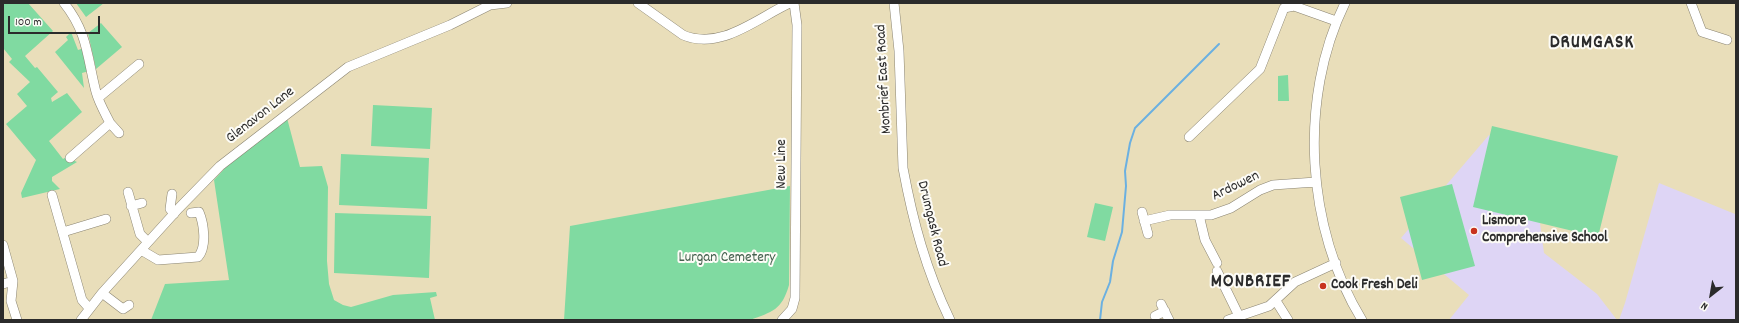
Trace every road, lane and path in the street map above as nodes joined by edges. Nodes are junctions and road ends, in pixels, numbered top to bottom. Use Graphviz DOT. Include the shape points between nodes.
graph roads {
  1 [pos="64,3"];
  2 [pos="507,3"];
  3 [pos="638,3"];
  4 [pos="790,3"];
  5 [pos="794,3"];
  6 [pos="894,3"];
  7 [pos="1345,3"];
  8 [pos="1691,3"];
  9 [pos="1336,21"];
  10 [pos="1727,40"];
  11 [pos="139,64"];
  12 [pos="98,98"];
  13 [pos="110,123"];
  14 [pos="119,134"];
  15 [pos="1189,137"];
  16 [pos="902,154"];
  17 [pos="70,158"];
  18 [pos="1316,182"];
  19 [pos="128,192"];
  20 [pos="172,194"];
  21 [pos="52,196"];
  22 [pos="142,203"];
  23 [pos="132,206"];
  24 [pos="1142,212"];
  25 [pos="191,213"];
  26 [pos="174,214"];
  27 [pos="1199,215"];
  28 [pos="106,219"];
  29 [pos="1144,221"];
  30 [pos="63,232"];
  31 [pos="1148,234"];
  32 [pos="148,242"];
  33 [pos="3,245"];
  34 [pos="141,250"];
  35 [pos="1336,263"];
  36 [pos="13,281"];
  37 [pos="3,284"];
  38 [pos="102,293"];
  39 [pos="1276,301"];
  40 [pos="129,305"];
  41 [pos="89,308"];
  42 [pos="1155,316"];
  43 [pos="1239,316"];
  44 [pos="16,320"];
  45 [pos="80,320"];
  46 [pos="782,320"];
  47 [pos="950,320"];
  48 [pos="1169,320"];
  49 [pos="1228,320"];
  50 [pos="1288,320"];
  51 [pos="1362,320"];
  1 -- 12 [label="street" via="81,31 89,54"];
  2 -- 26 [label="street, Glenavon Lane" via="490,5 450,25 348,66 220,166"];
  3 -- 4 [label="street" via="683,35 701,40 732,34"];
  5 -- 46 [label="street, New Line" via="797,24 795,298 792,309"];
  6 -- 16 [label="street, Monbrief East Road" via="899,51"];
  7 -- 9 [label="street"];
  8 -- 10 [label="street" via="1702,32"];
  9 -- 15 [label="street" via="1294,6 1284,8 1260,69"];
  9 -- 18 [label="street" via="1321,70 1314,149"];
  11 -- 12 [label="street"];
  12 -- 13 [label="street"];
  13 -- 14 [label="street"];
  13 -- 17 [label="street"];
  16 -- 47 [label="street, Drumgask Road" via="916,231 930,276"];
  18 -- 27 [label="street, Ardowen" via="1273,185 1231,208 1211,215"];
  18 -- 35 [label="street" via="1325,231"];
  19 -- 23 [label="street"];
  20 -- 26 [label="street" via="170,209"];
  21 -- 30 [label="street"];
  22 -- 23 [label="street"];
  23 -- 32 [label="street" via="140,234"];
  24 -- 29 [label="street"];
  25 -- 34 [label="street" via="199,212 201,218 204,248 198,257 158,260"];
  26 -- 32 [label="street, Glenavon Lane"];
  27 -- 29 [label="street, Ardowen" via="1170,215"];
  27 -- 43 [label="street" via="1213,263"];
  28 -- 30 [label="street"];
  29 -- 31 [label="street"];
  30 -- 41 [label="street" via="82,300"];
  32 -- 34 [label="street, Glenavon Lane"];
  33 -- 36 [label="street"];
  34 -- 38 [label="street, Glenavon Lane"];
  35 -- 39 [label="street" via="1295,282"];
  35 -- 51 [label="street"];
  36 -- 37 [label="street"];
  36 -- 44 [label="street" via="11,301"];
  38 -- 40 [label="street" via="123,309"];
  38 -- 41 [label="street, Glenavon Lane"];
  39 -- 43 [label="street" via="1262,310"];
  39 -- 50 [label="street"];
  41 -- 45 [label="street, Glenavon Lane"];
  42 -- 48 [label="street" via="1163,308"];
  43 -- 49 [label="street"];
}
